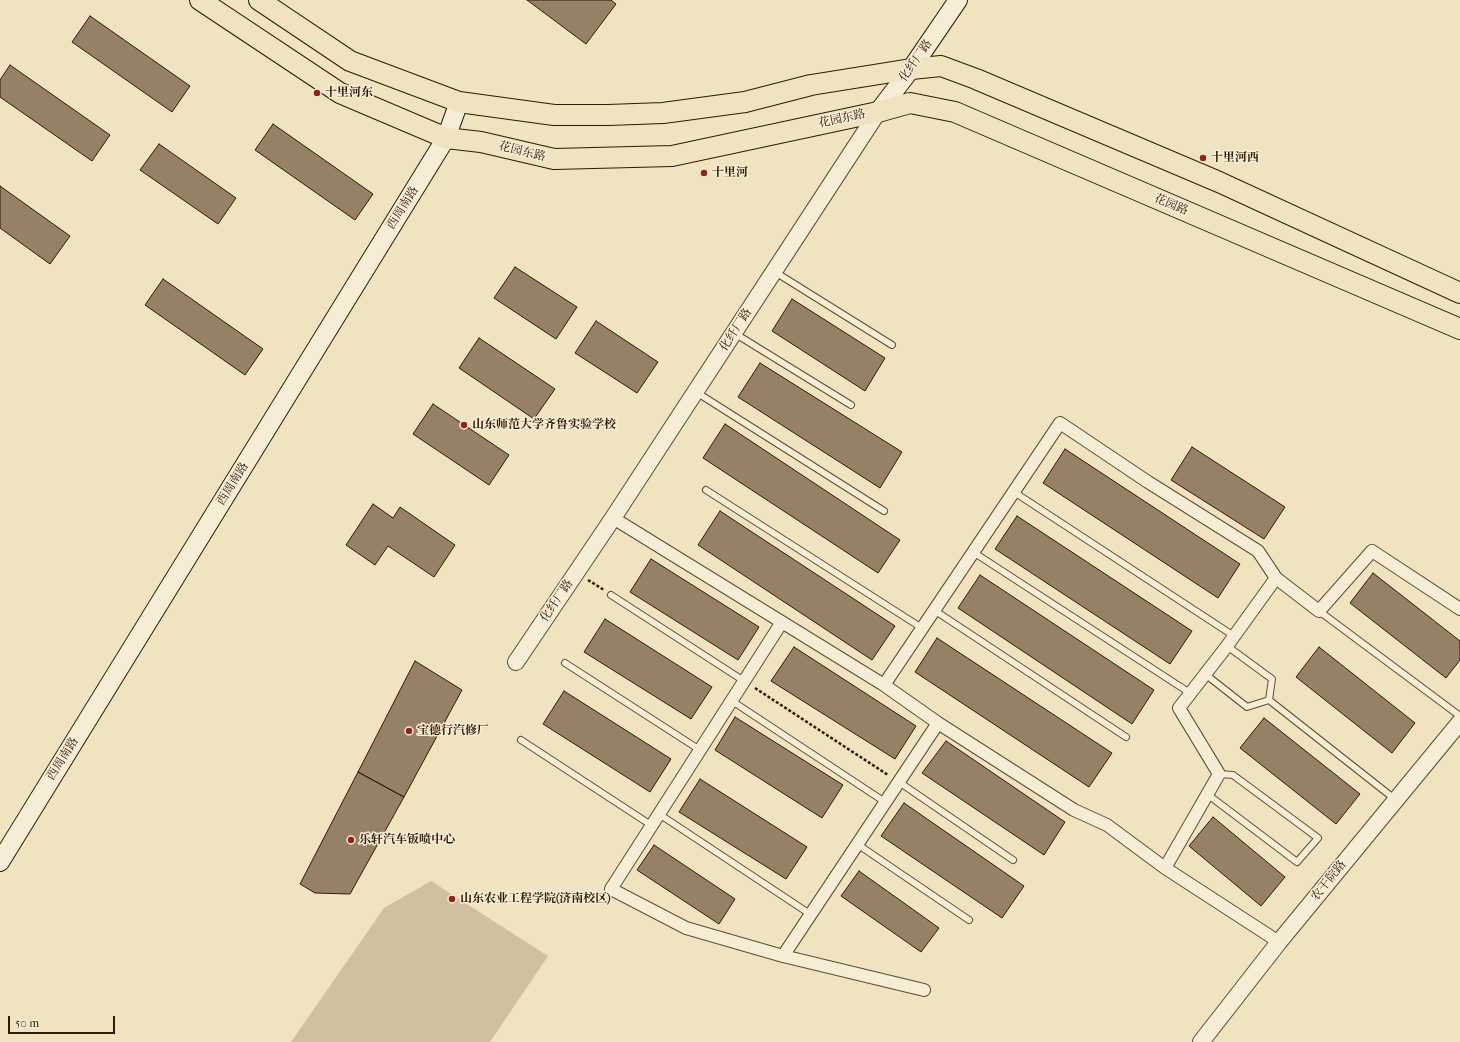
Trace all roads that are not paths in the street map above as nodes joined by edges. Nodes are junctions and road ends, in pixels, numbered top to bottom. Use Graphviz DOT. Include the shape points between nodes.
graph roads {
  1 [pos="200,0"];
  2 [pos="259,0"];
  3 [pos="958,0"];
  4 [pos="911,69"];
  5 [pos="459,102"];
  6 [pos="878,112"];
  7 [pos="446,138"];
  8 [pos="774,271"];
  9 [pos="1460,293"];
  10 [pos="1460,329"];
  11 [pos="734,333"];
  12 [pos="892,345"];
  13 [pos="696,392"];
  14 [pos="851,405"];
  15 [pos="706,490"];
  16 [pos="1014,492"];
  17 [pos="884,511"];
  18 [pos="613,518"];
  19 [pos="973,552"];
  20 [pos="1276,578"];
  21 [pos="611,595"];
  22 [pos="1460,609"];
  23 [pos="934,610"];
  24 [pos="1319,612"];
  25 [pos="782,622"];
  26 [pos="922,628"];
  27 [pos="1230,641"];
  28 [pos="516,662"];
  29 [pos="565,663"];
  30 [pos="1205,674"];
  31 [pos="744,681"];
  32 [pos="884,685"];
  33 [pos="1190,693"];
  34 [pos="1269,700"];
  35 [pos="732,701"];
  36 [pos="1460,716"];
  37 [pos="1460,722"];
  38 [pos="938,723"];
  39 [pos="1126,737"];
  40 [pos="521,740"];
  41 [pos="700,750"];
  42 [pos="1219,774"];
  43 [pos="899,782"];
  44 [pos="1207,794"];
  45 [pos="1396,800"];
  46 [pos="885,802"];
  47 [pos="659,814"];
  48 [pos="651,825"];
  49 [pos="857,844"];
  50 [pos="1013,860"];
  51 [pos="0,862"];
  52 [pos="1165,868"];
  53 [pos="810,914"];
  54 [pos="969,920"];
  55 [pos="1279,942"];
  56 [pos="783,956"];
  57 [pos="924,990"];
  58 [pos="1201,1042"];
  1 -- 7 [label="main road, 花园东路" via="340,93"];
  2 -- 5 [label="main road" via="350,61"];
  3 -- 4 [label="main road, 化纤厂路"];
  4 -- 5 [label="main road" via="811,85 745,102 663,112 554,115"];
  4 -- 6 [label="main road, 化纤厂路"];
  4 -- 9 [label="main road" via="941,66 976,79 1219,182"];
  5 -- 7 [label="main road, 西周南路"];
  6 -- 7 [label="main road, 花园东路" via="672,156 554,160 481,142"];
  6 -- 8 [label="street, 化纤厂路"];
  6 -- 10 [label="main road, 花园路" via="910,103 955,112"];
  7 -- 51 [label="main road, 西周南路"];
  8 -- 11 [label="street, 化纤厂路"];
  8 -- 12 [label="lane"];
  11 -- 13 [label="street, 化纤厂路"];
  11 -- 14 [label="lane"];
  13 -- 17 [label="lane"];
  13 -- 18 [label="street, 化纤厂路"];
  15 -- 26 [label="lane"];
  16 -- 19 [label="street"];
  16 -- 20 [label="street" via="1060,423 1258,551"];
  16 -- 27 [label="lane"];
  18 -- 25 [label="street"];
  18 -- 28 [label="street, 化纤厂路"];
  19 -- 23 [label="street"];
  19 -- 33 [label="lane"];
  20 -- 24 [label="street"];
  20 -- 27 [label="street"];
  21 -- 31 [label="lane"];
  22 -- 24 [label="street" via="1372,550"];
  23 -- 26 [label="street"];
  23 -- 39 [label="lane"];
  24 -- 36 [label="lane"];
  25 -- 31 [label="street"];
  25 -- 32 [label="street"];
  26 -- 32 [label="street"];
  27 -- 30 [label="street"];
  27 -- 34 [label="lane" via="1272,679"];
  29 -- 41 [label="lane"];
  30 -- 33 [label="street"];
  30 -- 34 [label="lane" via="1247,707"];
  31 -- 35 [label="street"];
  32 -- 38 [label="street"];
  33 -- 42 [label="street" via="1179,708"];
  34 -- 45 [label="lane"];
  35 -- 41 [label="street"];
  35 -- 46 [label="lane"];
  37 -- 45 [label="street, 农干院路"];
  38 -- 43 [label="street"];
  38 -- 52 [label="street" via="1074,810 1107,825"];
  40 -- 48 [label="lane"];
  41 -- 47 [label="street"];
  42 -- 44 [label="street"];
  42 -- 44 [label="lane" via="1233,775 1318,838 1297,862"];
  43 -- 46 [label="street"];
  43 -- 50 [label="lane"];
  44 -- 52 [label="street"];
  45 -- 55 [label="street, 农干院路"];
  46 -- 49 [label="street"];
  47 -- 48 [label="street"];
  47 -- 53 [label="lane"];
  48 -- 56 [label="street" via="611,889 686,928"];
  49 -- 53 [label="street"];
  49 -- 54 [label="lane"];
  52 -- 55 [label="street"];
  53 -- 56 [label="street"];
  55 -- 58 [label="street, 农干院路"];
  56 -- 57 [label="street"];
}
